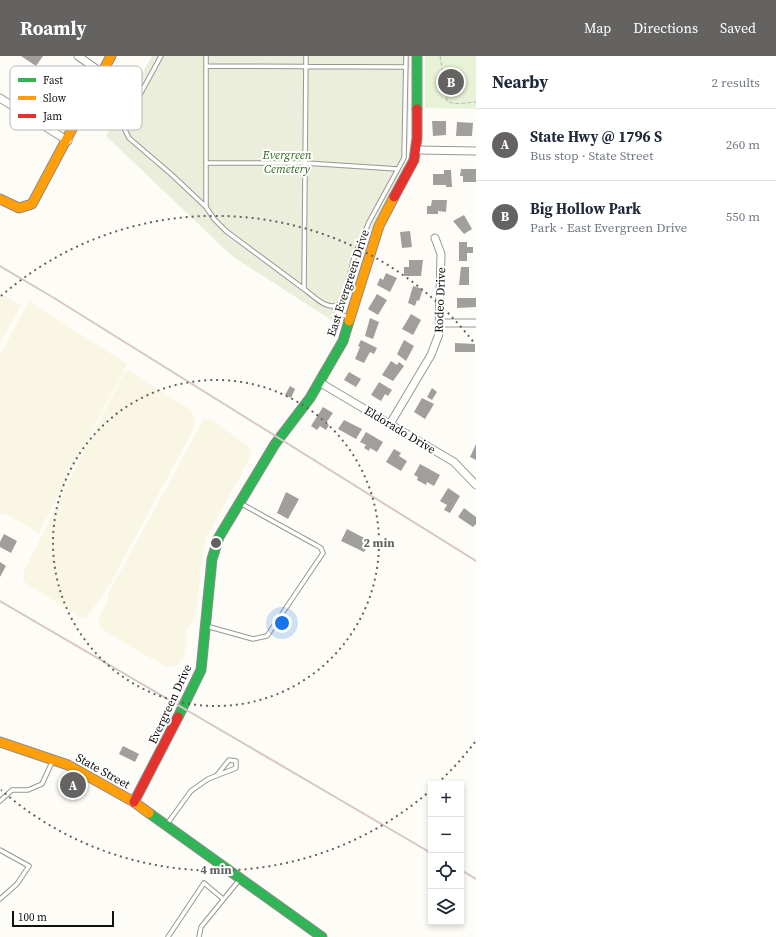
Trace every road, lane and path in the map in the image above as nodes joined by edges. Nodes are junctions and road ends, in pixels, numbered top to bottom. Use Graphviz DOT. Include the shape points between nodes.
graph roads {
  1 [pos="78,56"];
  2 [pos="111,56"];
  3 [pos="161,56"];
  4 [pos="206,56"];
  5 [pos="306,56"];
  6 [pos="406,56"];
  7 [pos="417,56"];
  8 [pos="440,56"];
  9 [pos="92,66"];
  10 [pos="106,66"];
  11 [pos="206,66"];
  12 [pos="306,66"];
  13 [pos="406,67"];
  14 [pos="142,91"];
  15 [pos="0,98"];
  16 [pos="476,102"];
  17 [pos="10,104"];
  18 [pos="51,130"];
  19 [pos="74,130"];
  20 [pos="126,130"];
  21 [pos="68,141"];
  22 [pos="416,150"];
  23 [pos="476,151"];
  24 [pos="206,163"];
  25 [pos="305,163"];
  26 [pos="398,169"];
  27 [pos="0,199"];
  28 [pos="206,206"];
  29 [pos="435,238"];
  30 [pos="304,289"];
  31 [pos="334,307"];
  32 [pos="350,318"];
  33 [pos="441,323"];
  34 [pos="476,323"];
  35 [pos="319,382"];
  36 [pos="390,424"];
  37 [pos="476,484"];
  38 [pos="239,503"];
  39 [pos="210,586"];
  40 [pos="205,626"];
  41 [pos="0,742"];
  42 [pos="54,759"];
  43 [pos="217,775"];
  44 [pos="0,801"];
  45 [pos="134,802"];
  46 [pos="166,825"];
  47 [pos="0,850"];
  48 [pos="240,878"];
  49 [pos="222,898"];
  50 [pos="0,899"];
  51 [pos="168,937"];
  52 [pos="200,937"];
  53 [pos="322,937"];
  1 -- 9 [label="street"];
  2 -- 10 [label="street"];
  3 -- 14 [label="lane"];
  4 -- 11 [label="lane"];
  5 -- 12 [label="lane"];
  6 -- 13 [label="lane"];
  7 -- 22 [label="street, East Evergreen Drive"];
  8 -- 16 [label="path" via="447,101 457,104"];
  11 -- 12 [label="lane"];
  11 -- 24 [label="lane"];
  12 -- 13 [label="lane"];
  12 -- 25 [label="lane"];
  13 -- 26 [label="lane" via="404,158"];
  15 -- 17 [label="street"];
  18 -- 21 [label="street"];
  19 -- 21 [label="street"];
  20 -- 28 [label="lane" via="129,138"];
  21 -- 27 [label="street" via="32,204 19,208"];
  22 -- 23 [label="street"];
  22 -- 32 [label="street, East Evergreen Drive" via="414,160 379,226"];
  24 -- 25 [label="lane"];
  24 -- 28 [label="lane"];
  25 -- 26 [label="lane"];
  25 -- 30 [label="lane"];
  26 -- 31 [label="lane" via="367,227 354,258 343,301"];
  28 -- 30 [label="lane" via="226,231"];
  29 -- 33 [label="street, Rodeo Drive" via="442,254"];
  30 -- 31 [label="lane" via="327,306"];
  31 -- 32 [label="lane" via="338,313"];
  32 -- 35 [label="street, East Evergreen Drive" via="343,341"];
  33 -- 34 [label="street"];
  33 -- 36 [label="street, Rodeo Drive" via="434,350"];
  35 -- 36 [label="street, Eldorado Drive"];
  35 -- 38 [label="street, East Evergreen Drive" via="275,444"];
  36 -- 37 [label="street, Eldorado Drive" via="454,462"];
  38 -- 39 [label="street, East Evergreen Drive" via="215,548"];
  38 -- 40 [label="lane" via="316,545 323,553 266,636 253,639"];
  39 -- 40 [label="street, Evergreen Drive"];
  40 -- 45 [label="street, Evergreen Drive" via="204,656 197,681"];
  41 -- 42 [label="street, State Street"];
  42 -- 44 [label="lane" via="42,784 28,790 12,790"];
  42 -- 45 [label="street, State Street"];
  43 -- 43 [label="lane" via="236,768 236,761 226,762"];
  43 -- 46 [label="lane" via="191,791"];
  45 -- 46 [label="street, State Street"];
  46 -- 48 [label="street, State Street"];
  47 -- 50 [label="lane" via="29,866 17,884"];
  48 -- 49 [label="lane"];
  48 -- 53 [label="street, State Street"];
  49 -- 51 [label="lane" via="204,883"];
  49 -- 52 [label="lane" via="201,927"];
}
